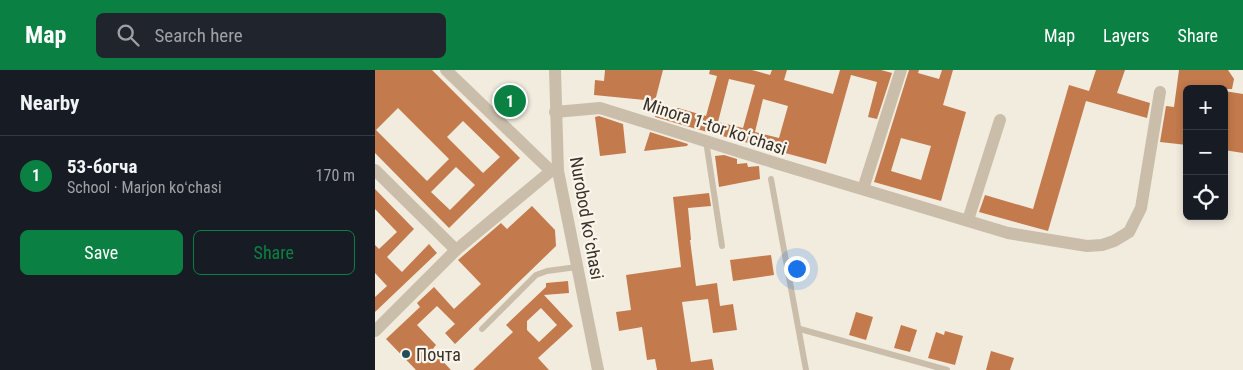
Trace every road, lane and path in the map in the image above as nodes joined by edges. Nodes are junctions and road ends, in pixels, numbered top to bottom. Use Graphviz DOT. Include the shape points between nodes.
graph roads {
  1 [pos="446,70"];
  2 [pos="555,70"];
  3 [pos="899,70"];
  4 [pos="1160,92"];
  5 [pos="555,112"];
  6 [pos="1000,120"];
  7 [pos="706,140"];
  8 [pos="375,170"];
  9 [pos="554,172"];
  10 [pos="771,179"];
  11 [pos="863,190"];
  12 [pos="967,220"];
  13 [pos="722,246"];
  14 [pos="456,250"];
  15 [pos="577,268"];
  16 [pos="482,329"];
  17 [pos="800,329"];
  18 [pos="375,331"];
  19 [pos="598,370"];
  20 [pos="806,370"];
  21 [pos="947,370"];
  1 -- 9 [label="street"];
  2 -- 5 [label="street, Nurobod koʻchasi"];
  3 -- 11 [label="street"];
  4 -- 12 [label="street, Minora 1-tor koʻchasi" via="1141,208 1129,232 1102,245 1087,246 1008,233"];
  5 -- 7 [label="street, Minora 1-tor koʻchasi" via="600,108"];
  5 -- 9 [label="street, Nurobod koʻchasi"];
  6 -- 12 [label="street"];
  7 -- 11 [label="street, Minora 1-tor koʻchasi"];
  7 -- 13 [label="lane"];
  8 -- 14 [label="street"];
  9 -- 14 [label="street"];
  9 -- 15 [label="street, Nurobod koʻchasi"];
  10 -- 17 [label="lane"];
  11 -- 12 [label="street, Minora 1-tor koʻchasi"];
  14 -- 18 [label="street"];
  15 -- 16 [label="lane" via="536,275"];
  15 -- 19 [label="street, Nurobod koʻchasi"];
  17 -- 20 [label="lane"];
  17 -- 21 [label="lane"];
}
